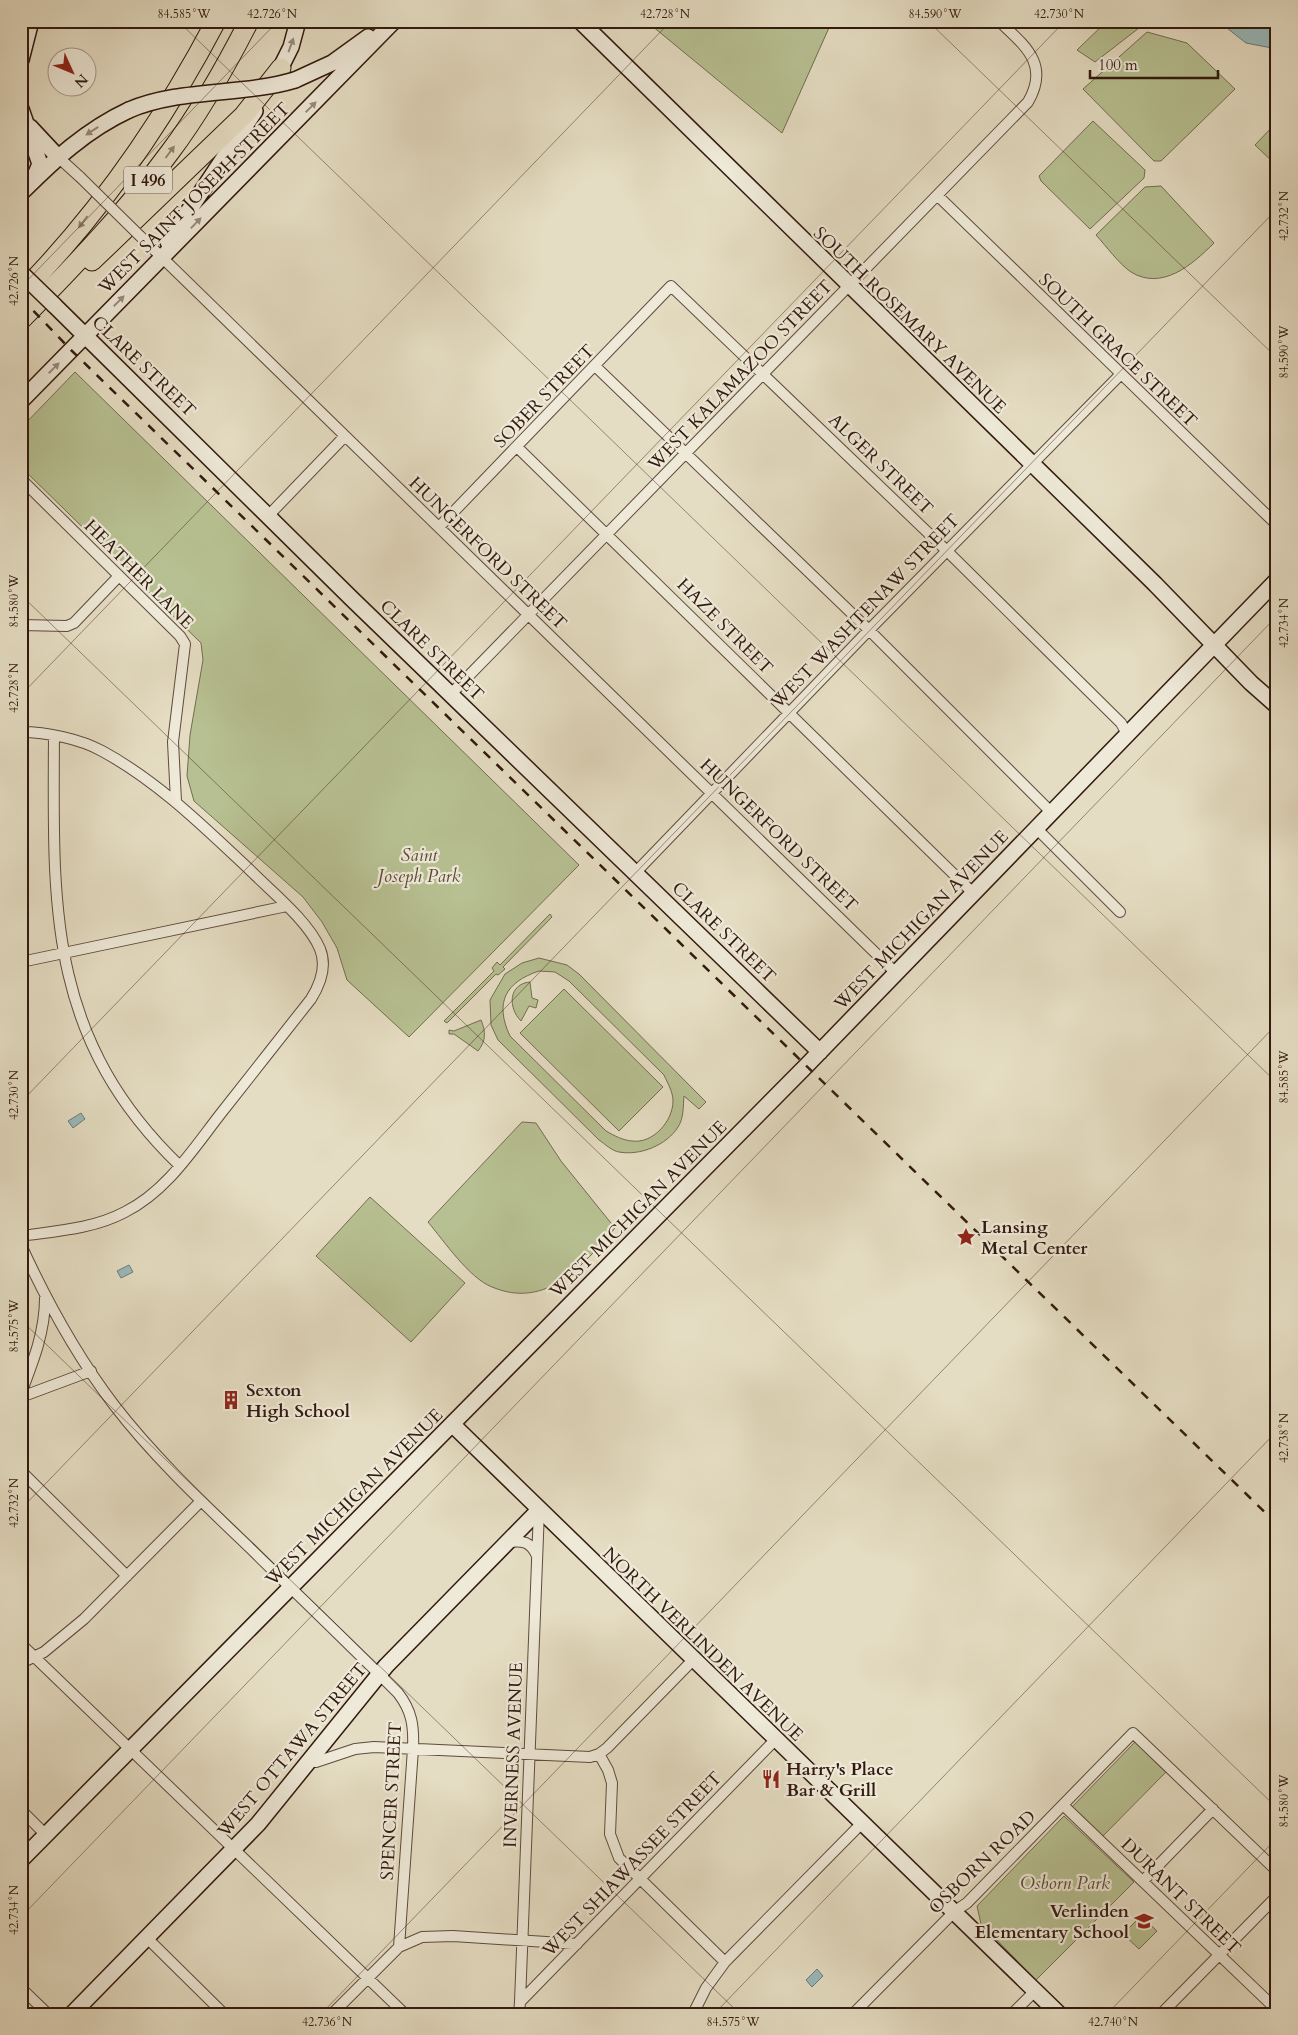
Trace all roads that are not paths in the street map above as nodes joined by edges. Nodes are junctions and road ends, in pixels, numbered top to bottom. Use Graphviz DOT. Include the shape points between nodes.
graph roads {
  1 [pos="31,21"];
  2 [pos="204,21"];
  3 [pos="216,21"];
  4 [pos="250,21"];
  5 [pos="298,21"];
  6 [pos="387,21"];
  7 [pos="394,21"];
  8 [pos="580,21"];
  9 [pos="999,21"];
  10 [pos="21,60"];
  11 [pos="288,74"];
  12 [pos="22,112"];
  13 [pos="58,157"];
  14 [pos="118,176"];
  15 [pos="32,182"];
  16 [pos="21,193"];
  17 [pos="938,196"];
  18 [pos="162,258"];
  19 [pos="21,273"];
  20 [pos="672,286"];
  21 [pos="849,286"];
  22 [pos="21,293"];
  23 [pos="21,320"];
  24 [pos="21,330"];
  25 [pos="85,335"];
  26 [pos="595,366"];
  27 [pos="764,374"];
  28 [pos="1120,375"];
  29 [pos="21,401"];
  30 [pos="345,436"];
  31 [pos="517,446"];
  32 [pos="686,454"];
  33 [pos="1031,464"];
  34 [pos="21,479"];
  35 [pos="269,516"];
  36 [pos="1277,525"];
  37 [pos="438,527"];
  38 [pos="608,534"];
  39 [pos="947,551"];
  40 [pos="118,577"];
  41 [pos="1277,580"];
  42 [pos="528,615"];
  43 [pos="21,625"];
  44 [pos="869,630"];
  45 [pos="1215,645"];
  46 [pos="451,694"];
  47 [pos="1277,706"];
  48 [pos="790,712"];
  49 [pos="21,732"];
  50 [pos="1127,734"];
  51 [pos="54,736"];
  52 [pos="712,793"];
  53 [pos="176,801"];
  54 [pos="1051,812"];
  55 [pos="1036,828"];
  56 [pos="636,872"];
  57 [pos="973,893"];
  58 [pos="287,906"];
  59 [pos="1120,912"];
  60 [pos="62,952"];
  61 [pos="21,962"];
  62 [pos="896,973"];
  63 [pos="820,1052"];
  64 [pos="180,1166"];
  65 [pos="21,1236"];
  66 [pos="21,1245"];
  67 [pos="45,1298"];
  68 [pos="91,1371"];
  69 [pos="21,1393"];
  70 [pos="21,1397"];
  71 [pos="452,1424"];
  72 [pos="21,1472"];
  73 [pos="201,1502"];
  74 [pos="539,1510"];
  75 [pos="508,1542"];
  76 [pos="537,1556"];
  77 [pos="128,1576"];
  78 [pos="290,1587"];
  79 [pos="21,1644"];
  80 [pos="34,1657"];
  81 [pos="692,1660"];
  82 [pos="21,1663"];
  83 [pos="379,1674"];
  84 [pos="775,1740"];
  85 [pos="413,1749"];
  86 [pos="130,1750"];
  87 [pos="529,1754"];
  88 [pos="599,1754"];
  89 [pos="308,1761"];
  90 [pos="1063,1805"];
  91 [pos="1213,1809"];
  92 [pos="21,1810"];
  93 [pos="862,1823"];
  94 [pos="46,1834"];
  95 [pos="234,1849"];
  96 [pos="21,1860"];
  97 [pos="1277,1871"];
  98 [pos="640,1880"];
  99 [pos="1143,1881"];
  100 [pos="1277,1896"];
  101 [pos="955,1911"];
  102 [pos="147,1938"];
  103 [pos="522,1940"];
  104 [pos="577,1944"];
  105 [pos="399,1947"];
  106 [pos="1219,1955"];
  107 [pos="725,1962"];
  108 [pos="367,1978"];
  109 [pos="21,1988"];
  110 [pos="1035,1991"];
  111 [pos="520,2002"];
  112 [pos="1277,2010"];
  113 [pos="48,2014"];
  114 [pos="72,2014"];
  115 [pos="224,2014"];
  116 [pos="332,2014"];
  117 [pos="405,2014"];
  118 [pos="519,2014"];
  119 [pos="693,2014"];
  120 [pos="853,2014"];
  121 [pos="1012,2014"];
  122 [pos="1059,2014"];
  123 [pos="1161,2014"];
  1 -- 10 [label="street"];
  2 -- 14 [label="highway" via="182,66"];
  3 -- 14 [label="highway, I 496" via="170,104"];
  23 -- 4 [label="highway, I 496, one-way" via="115,219 171,150"];
  11 -- 5 [label="street, one-way"];
  6 -- 11 [label="street" via="341,58 314,72"];
  18 -- 7 [label="street, WEST SAINT JOSEPH STREET, one-way"];
  8 -- 21 [label="street, SOUTH ROSEMARY AVENUE"];
  9 -- 17 [label="street, WEST KALAMAZOO STREET" via="1031,54 1038,72 1034,92"];
  11 -- 13 [label="street, one-way, bridge" via="254,89 158,101 129,110 94,129"];
  11 -- 18 [label="street" via="172,235"];
  11 -- 24 [label="highway"];
  12 -- 13 [label="street" via="35,133"];
  12 -- 15 [label="street" via="40,164"];
  13 -- 15 [label="street"];
  13 -- 18 [label="street, HUNGERFORD STREET, bridge"];
  14 -- 22 [label="highway, I 496, one-way" via="74,235"];
  15 -- 16 [label="street"];
  17 -- 21 [label="street, WEST KALAMAZOO STREET"];
  17 -- 28 [label="street, SOUTH GRACE STREET"];
  25 -- 18 [label="street, WEST SAINT JOSEPH STREET, one-way"];
  18 -- 30 [label="street, HUNGERFORD STREET"];
  19 -- 25 [label="street, CLARE STREET, bridge"];
  20 -- 26 [label="street, SOBER STREET"];
  20 -- 27 [label="street, ALGER STREET"];
  21 -- 27 [label="street, WEST KALAMAZOO STREET"];
  21 -- 33 [label="street, SOUTH ROSEMARY AVENUE"];
  29 -- 25 [label="street, WEST SAINT JOSEPH STREET, one-way"];
  25 -- 35 [label="street, CLARE STREET"];
  26 -- 31 [label="street, SOBER STREET"];
  26 -- 32 [label="street"];
  27 -- 32 [label="street, WEST KALAMAZOO STREET"];
  27 -- 39 [label="street, ALGER STREET"];
  28 -- 33 [label="street, WEST WASHTENAW STREET"];
  28 -- 36 [label="street, SOUTH GRACE STREET"];
  30 -- 35 [label="street"];
  30 -- 37 [label="street, HUNGERFORD STREET"];
  31 -- 37 [label="street, SOBER STREET"];
  31 -- 38 [label="street, HAZE STREET"];
  32 -- 38 [label="street, WEST KALAMAZOO STREET"];
  32 -- 44 [label="street"];
  33 -- 39 [label="street, WEST WASHTENAW STREET"];
  33 -- 45 [label="street, SOUTH ROSEMARY AVENUE"];
  34 -- 40 [label="street, HEATHER LANE"];
  35 -- 46 [label="street, CLARE STREET"];
  37 -- 42 [label="street, HUNGERFORD STREET"];
  38 -- 42 [label="street, WEST KALAMAZOO STREET"];
  38 -- 48 [label="street, HAZE STREET"];
  39 -- 44 [label="street, WEST WASHTENAW STREET"];
  39 -- 50 [label="street, ALGER STREET" via="1121,723"];
  40 -- 43 [label="street" via="74,623"];
  40 -- 53 [label="street, HEATHER LANE" via="185,644 173,742"];
  41 -- 45 [label="street, WEST MICHIGAN AVENUE"];
  42 -- 46 [label="street, WEST KALAMAZOO STREET"];
  42 -- 52 [label="street, HUNGERFORD STREET"];
  44 -- 48 [label="street, WEST WASHTENAW STREET"];
  44 -- 54 [label="street"];
  45 -- 47 [label="street, SOUTH ROSEMARY AVENUE"];
  45 -- 50 [label="street, WEST MICHIGAN AVENUE"];
  46 -- 56 [label="street, CLARE STREET"];
  48 -- 52 [label="street, WEST WASHTENAW STREET"];
  48 -- 57 [label="street, HAZE STREET"];
  49 -- 51 [label="street"];
  50 -- 54 [label="street, WEST MICHIGAN AVENUE"];
  51 -- 53 [label="street" via="100,750 140,773"];
  51 -- 60 [label="street" via="55,892"];
  52 -- 56 [label="street, WEST WASHTENAW STREET"];
  52 -- 62 [label="street, HUNGERFORD STREET"];
  53 -- 58 [label="street"];
  54 -- 55 [label="street, WEST MICHIGAN AVENUE"];
  55 -- 57 [label="street, WEST MICHIGAN AVENUE"];
  55 -- 59 [label="street"];
  56 -- 63 [label="street, CLARE STREET"];
  57 -- 62 [label="street, WEST MICHIGAN AVENUE"];
  58 -- 60 [label="street"];
  58 -- 64 [label="street" via="320,949 321,979 311,999"];
  60 -- 61 [label="street"];
  60 -- 64 [label="street" via="79,1013 108,1078 154,1141"];
  62 -- 63 [label="street, WEST MICHIGAN AVENUE"];
  63 -- 71 [label="street, WEST MICHIGAN AVENUE"];
  64 -- 65 [label="street" via="152,1194 103,1222"];
  66 -- 67 [label="street, SPENCER STREET"];
  67 -- 68 [label="street, SPENCER STREET"];
  67 -- 69 [label="street" via="37,1349"];
  68 -- 70 [label="street"];
  68 -- 73 [label="street, SPENCER STREET" via="142,1440"];
  71 -- 74 [label="street, NORTH VERLINDEN AVENUE"];
  71 -- 78 [label="street, WEST MICHIGAN AVENUE"];
  72 -- 77 [label="street"];
  73 -- 77 [label="street"];
  73 -- 78 [label="street, SPENCER STREET"];
  74 -- 75 [label="street, WEST OTTAWA STREET"];
  74 -- 76 [label="street, INVERNESS AVENUE"];
  74 -- 81 [label="street, NORTH VERLINDEN AVENUE"];
  75 -- 76 [label="street" via="527,1542"];
  75 -- 83 [label="street, WEST OTTAWA STREET"];
  76 -- 87 [label="street, INVERNESS AVENUE"];
  77 -- 80 [label="street" via="65,1636"];
  78 -- 83 [label="street, SPENCER STREET"];
  78 -- 86 [label="street, WEST MICHIGAN AVENUE"];
  79 -- 80 [label="street"];
  80 -- 82 [label="street"];
  80 -- 86 [label="street"];
  81 -- 84 [label="street, NORTH VERLINDEN AVENUE"];
  81 -- 88 [label="street"];
  83 -- 85 [label="street, SPENCER STREET" via="408,1705 413,1718"];
  83 -- 89 [label="street, WEST OTTAWA STREET"];
  84 -- 93 [label="street, NORTH VERLINDEN AVENUE"];
  84 -- 98 [label="street, WEST SHIAWASSEE STREET"];
  85 -- 87 [label="street"];
  85 -- 89 [label="street" via="374,1747 316,1762"];
  85 -- 105 [label="street, SPENCER STREET"];
  86 -- 94 [label="street, WEST MICHIGAN AVENUE"];
  86 -- 95 [label="street"];
  87 -- 88 [label="street" via="590,1757"];
  87 -- 103 [label="street, INVERNESS AVENUE"];
  88 -- 98 [label="street" via="612,1783 610,1834 619,1858"];
  89 -- 95 [label="street, WEST OTTAWA STREET"];
  90 -- 91 [label="street, OSBORN ROAD" via="1133,1733"];
  90 -- 99 [label="street, DURANT STREET"];
  90 -- 101 [label="street, OSBORN ROAD" via="967,1903"];
  91 -- 97 [label="street"];
  91 -- 99 [label="street"];
  92 -- 94 [label="street"];
  93 -- 101 [label="street, NORTH VERLINDEN AVENUE"];
  93 -- 107 [label="street"];
  94 -- 96 [label="street, WEST MICHIGAN AVENUE"];
  95 -- 102 [label="street, WEST OTTAWA STREET"];
  95 -- 108 [label="street"];
  98 -- 104 [label="street, WEST SHIAWASSEE STREET"];
  98 -- 107 [label="street"];
  99 -- 106 [label="street, DURANT STREET"];
  100 -- 106 [label="street"];
  101 -- 110 [label="street, NORTH VERLINDEN AVENUE"];
  101 -- 120 [label="street, OSBORN ROAD"];
  102 -- 114 [label="street, WEST OTTAWA STREET"];
  102 -- 115 [label="street"];
  103 -- 104 [label="street"];
  103 -- 105 [label="street" via="435,1935"];
  103 -- 111 [label="street, INVERNESS AVENUE"];
  104 -- 111 [label="street, WEST SHIAWASSEE STREET"];
  105 -- 108 [label="street"];
  106 -- 112 [label="street, DURANT STREET"];
  106 -- 123 [label="street"];
  107 -- 119 [label="street" via="706,1988"];
  108 -- 116 [label="street"];
  108 -- 117 [label="street"];
  109 -- 113 [label="street"];
  110 -- 121 [label="street"];
  110 -- 122 [label="street, NORTH VERLINDEN AVENUE"];
  111 -- 118 [label="street"];
}
